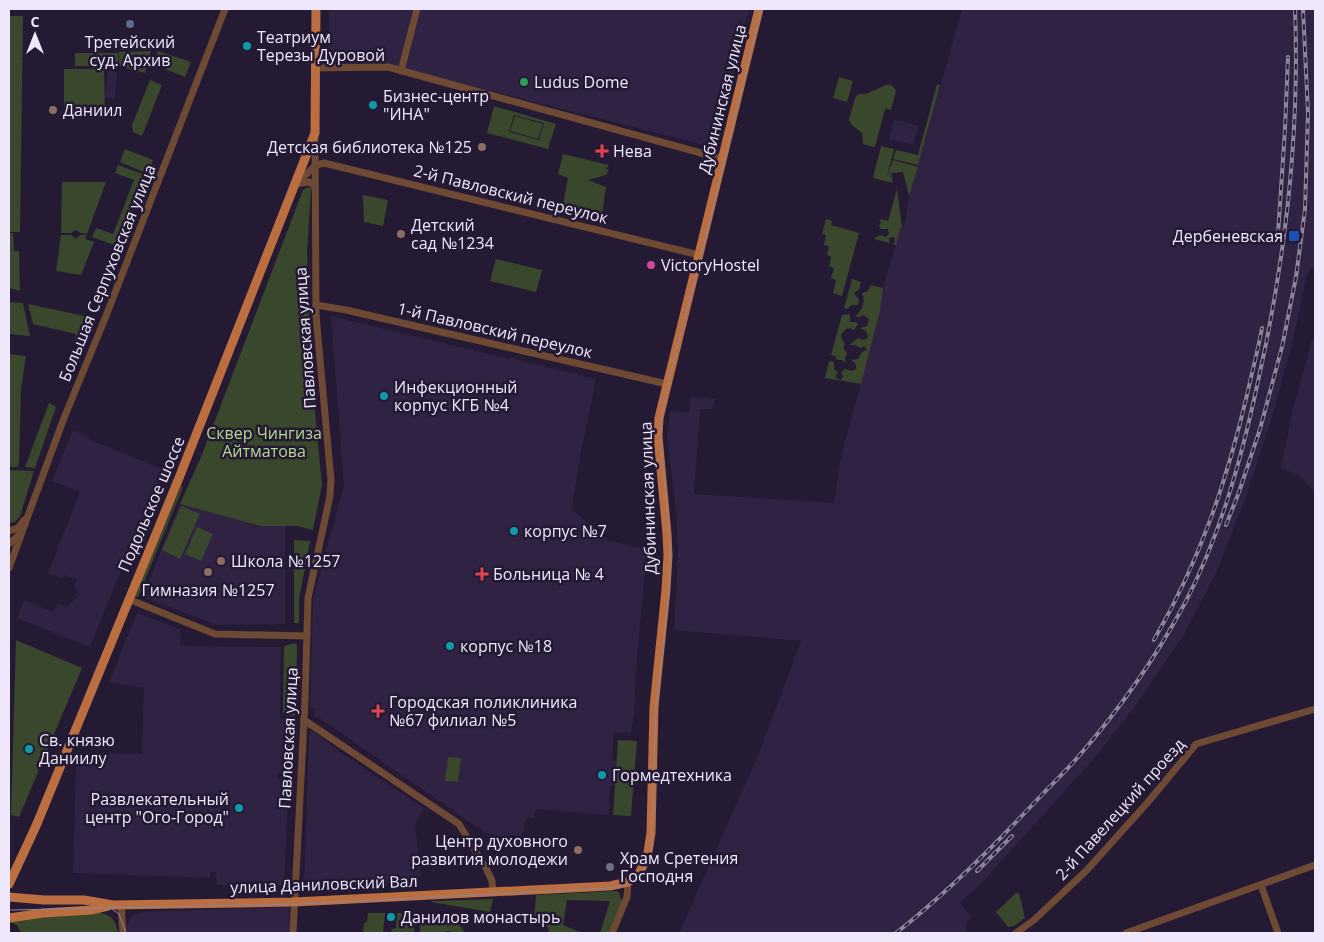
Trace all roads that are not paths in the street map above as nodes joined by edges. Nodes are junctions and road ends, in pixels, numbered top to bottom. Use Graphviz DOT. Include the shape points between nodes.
graph roads {
  1 [pos="225,9"];
  2 [pos="316,9"];
  3 [pos="418,9"];
  4 [pos="759,9"];
  5 [pos="315,68"];
  6 [pos="401,71"];
  7 [pos="315,134"];
  8 [pos="723,159"];
  9 [pos="316,165"];
  10 [pos="296,184"];
  11 [pos="315,189"];
  12 [pos="699,255"];
  13 [pos="316,305"];
  14 [pos="666,384"];
  15 [pos="26,517"];
  16 [pos="9,531"];
  17 [pos="22,532"];
  18 [pos="9,544"];
  19 [pos="9,568"];
  20 [pos="128,599"];
  21 [pos="307,636"];
  22 [pos="1315,709"];
  23 [pos="304,720"];
  24 [pos="1315,865"];
  25 [pos="638,875"];
  26 [pos="628,882"];
  27 [pos="9,884"];
  28 [pos="1261,885"];
  29 [pos="493,891"];
  30 [pos="9,898"];
  31 [pos="294,902"];
  32 [pos="117,905"];
  33 [pos="9,918"];
  34 [pos="123,933"];
  35 [pos="294,933"];
  36 [pos="612,933"];
  37 [pos="1016,933"];
  38 [pos="1126,933"];
  39 [pos="1278,933"];
  1 -- 15 [label="street, Большая Серпуховская улица"];
  2 -- 5 [label="main road, Павловская улица"];
  3 -- 6 [label="street"];
  4 -- 8 [label="main road, Дубининская улица"];
  5 -- 6 [label="street" via="388,67"];
  5 -- 7 [label="main road, Павловская улица"];
  6 -- 8 [label="street"];
  7 -- 9 [label="street, Павловская улица"];
  7 -- 10 [label="main road, Подольское шоссе"];
  8 -- 12 [label="main road, Дубининская улица"];
  9 -- 10 [label="street"];
  9 -- 11 [label="street, Павловская улица"];
  9 -- 12 [label="street, 2-й Павловский переулок" via="360,172"];
  10 -- 11 [label="street" via="309,182"];
  10 -- 20 [label="main road, Подольское шоссе"];
  11 -- 13 [label="street, Павловская улица"];
  12 -- 14 [label="main road, Дубининская улица"];
  13 -- 14 [label="street, 1-й Павловский переулок"];
  13 -- 21 [label="street, Павловская улица" via="331,480 308,592"];
  14 -- 25 [label="main road, Дубининская улица" via="658,436 667,534 666,590 654,707 651,833 647,858"];
  15 -- 16 [label="street" via="18,528"];
  15 -- 17 [label="street, Большая Серпуховская улица"];
  17 -- 18 [label="street"];
  17 -- 19 [label="street, Большая Серпуховская улица"];
  20 -- 21 [label="street" via="215,634"];
  20 -- 27 [label="main road, Подольское шоссе" via="36,826"];
  21 -- 23 [label="street, Павловская улица"];
  22 -- 37 [label="street, 2-й Павелецкий проезд" via="1196,744 1086,870 1041,914"];
  23 -- 29 [label="street" via="459,824 488,870"];
  23 -- 31 [label="street, Павловская улица"];
  24 -- 28 [label="street"];
  25 -- 26 [label="main road, улица Даниловский Вал"];
  26 -- 29 [label="main road, улица Даниловский Вал" via="610,886"];
  26 -- 36 [label="street" via="627,897"];
  28 -- 38 [label="street"];
  28 -- 39 [label="street"];
  29 -- 31 [label="main road, улица Даниловский Вал"];
  30 -- 32 [label="main road, улица Даниловский Вал" via="84,900"];
  31 -- 32 [label="main road, улица Даниловский Вал"];
  31 -- 35 [label="street, Павловская улица"];
  32 -- 33 [label="main road"];
  32 -- 34 [label="street"];
}
